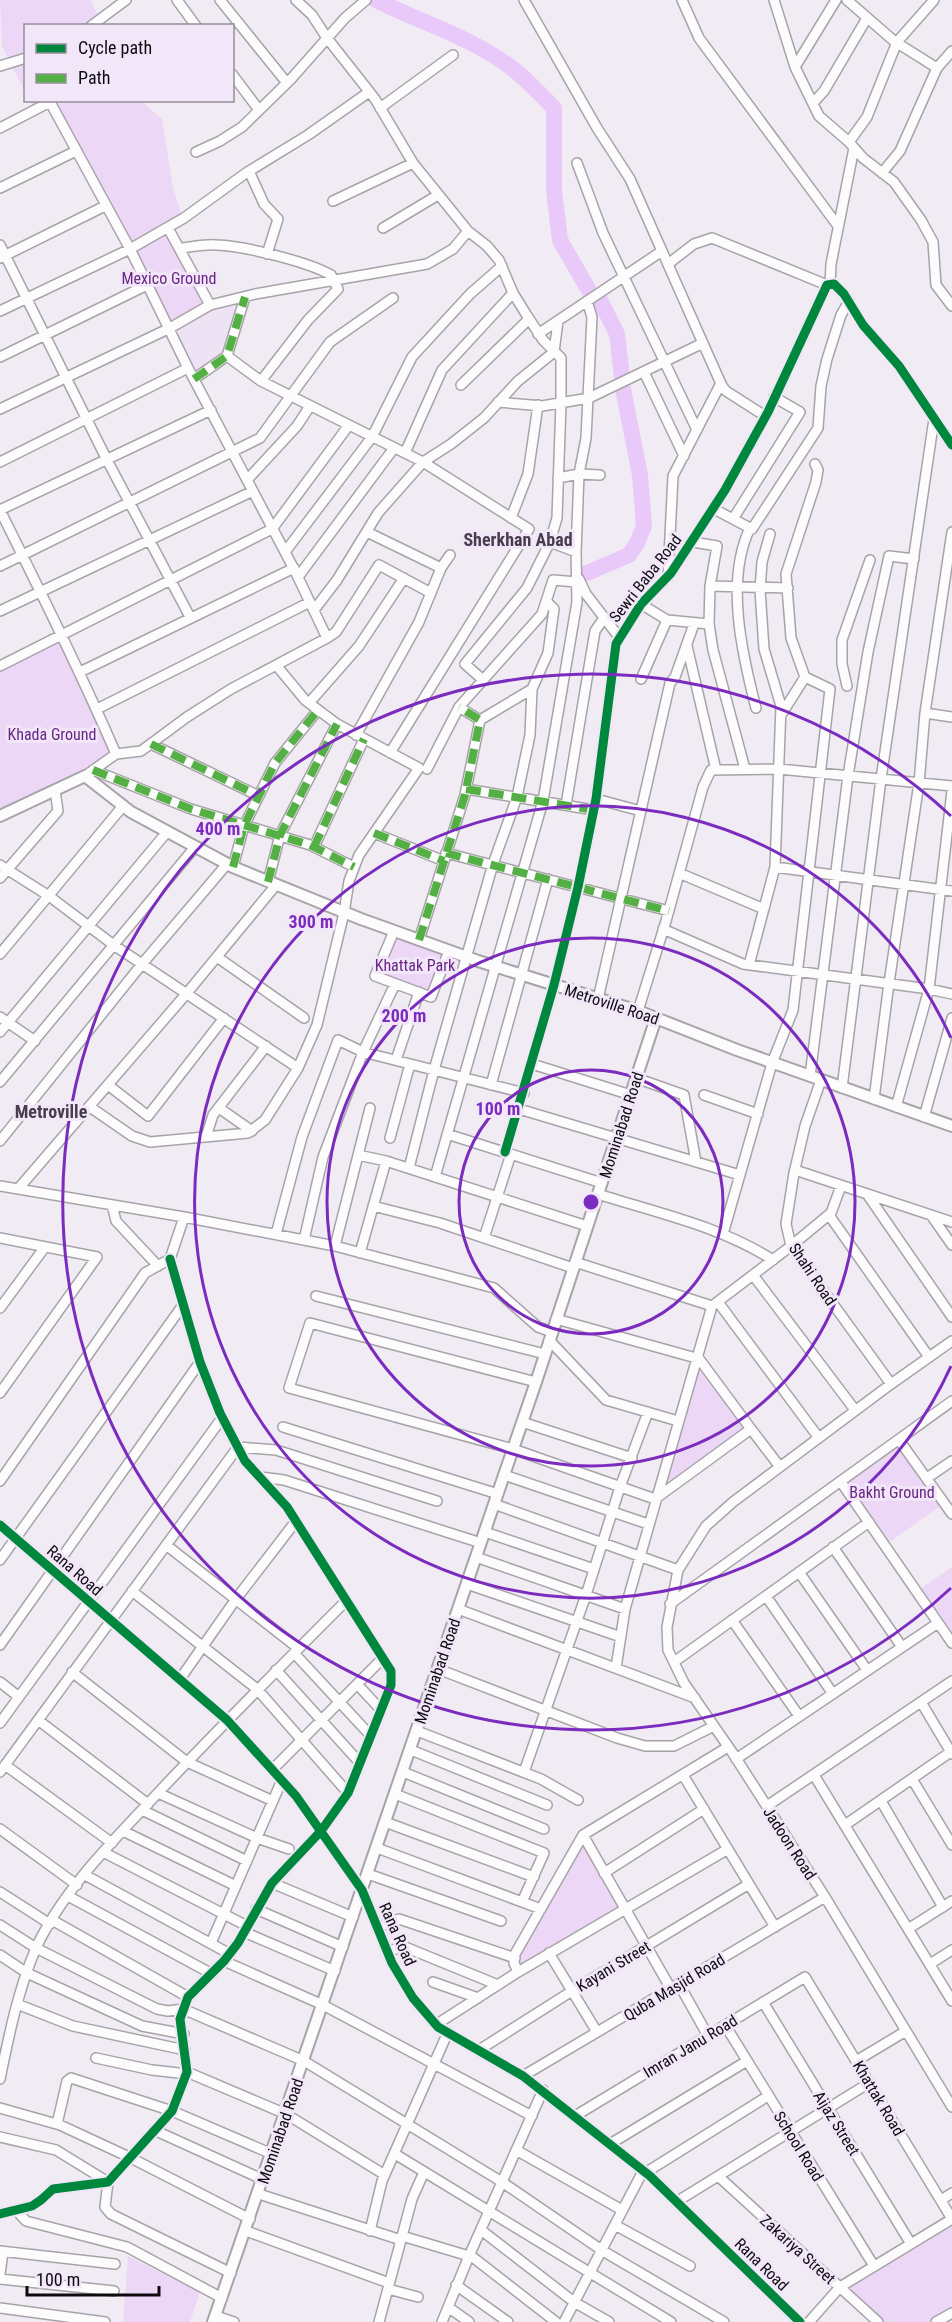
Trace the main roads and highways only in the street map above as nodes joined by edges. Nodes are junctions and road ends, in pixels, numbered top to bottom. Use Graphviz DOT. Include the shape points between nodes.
graph roads {
  1 [pos="0,816"];
  2 [pos="656,1018"];
  3 [pos="952,1126"];
  4 [pos="214,2319"];
  1 -- 2 [label="main road, Metroville Road" via="89,773 123,806 230,866 394,932"];
  2 -- 3 [label="main road, Metroville Road"];
  2 -- 4 [label="main road, Mominabad Road" via="411,1750"];
}
